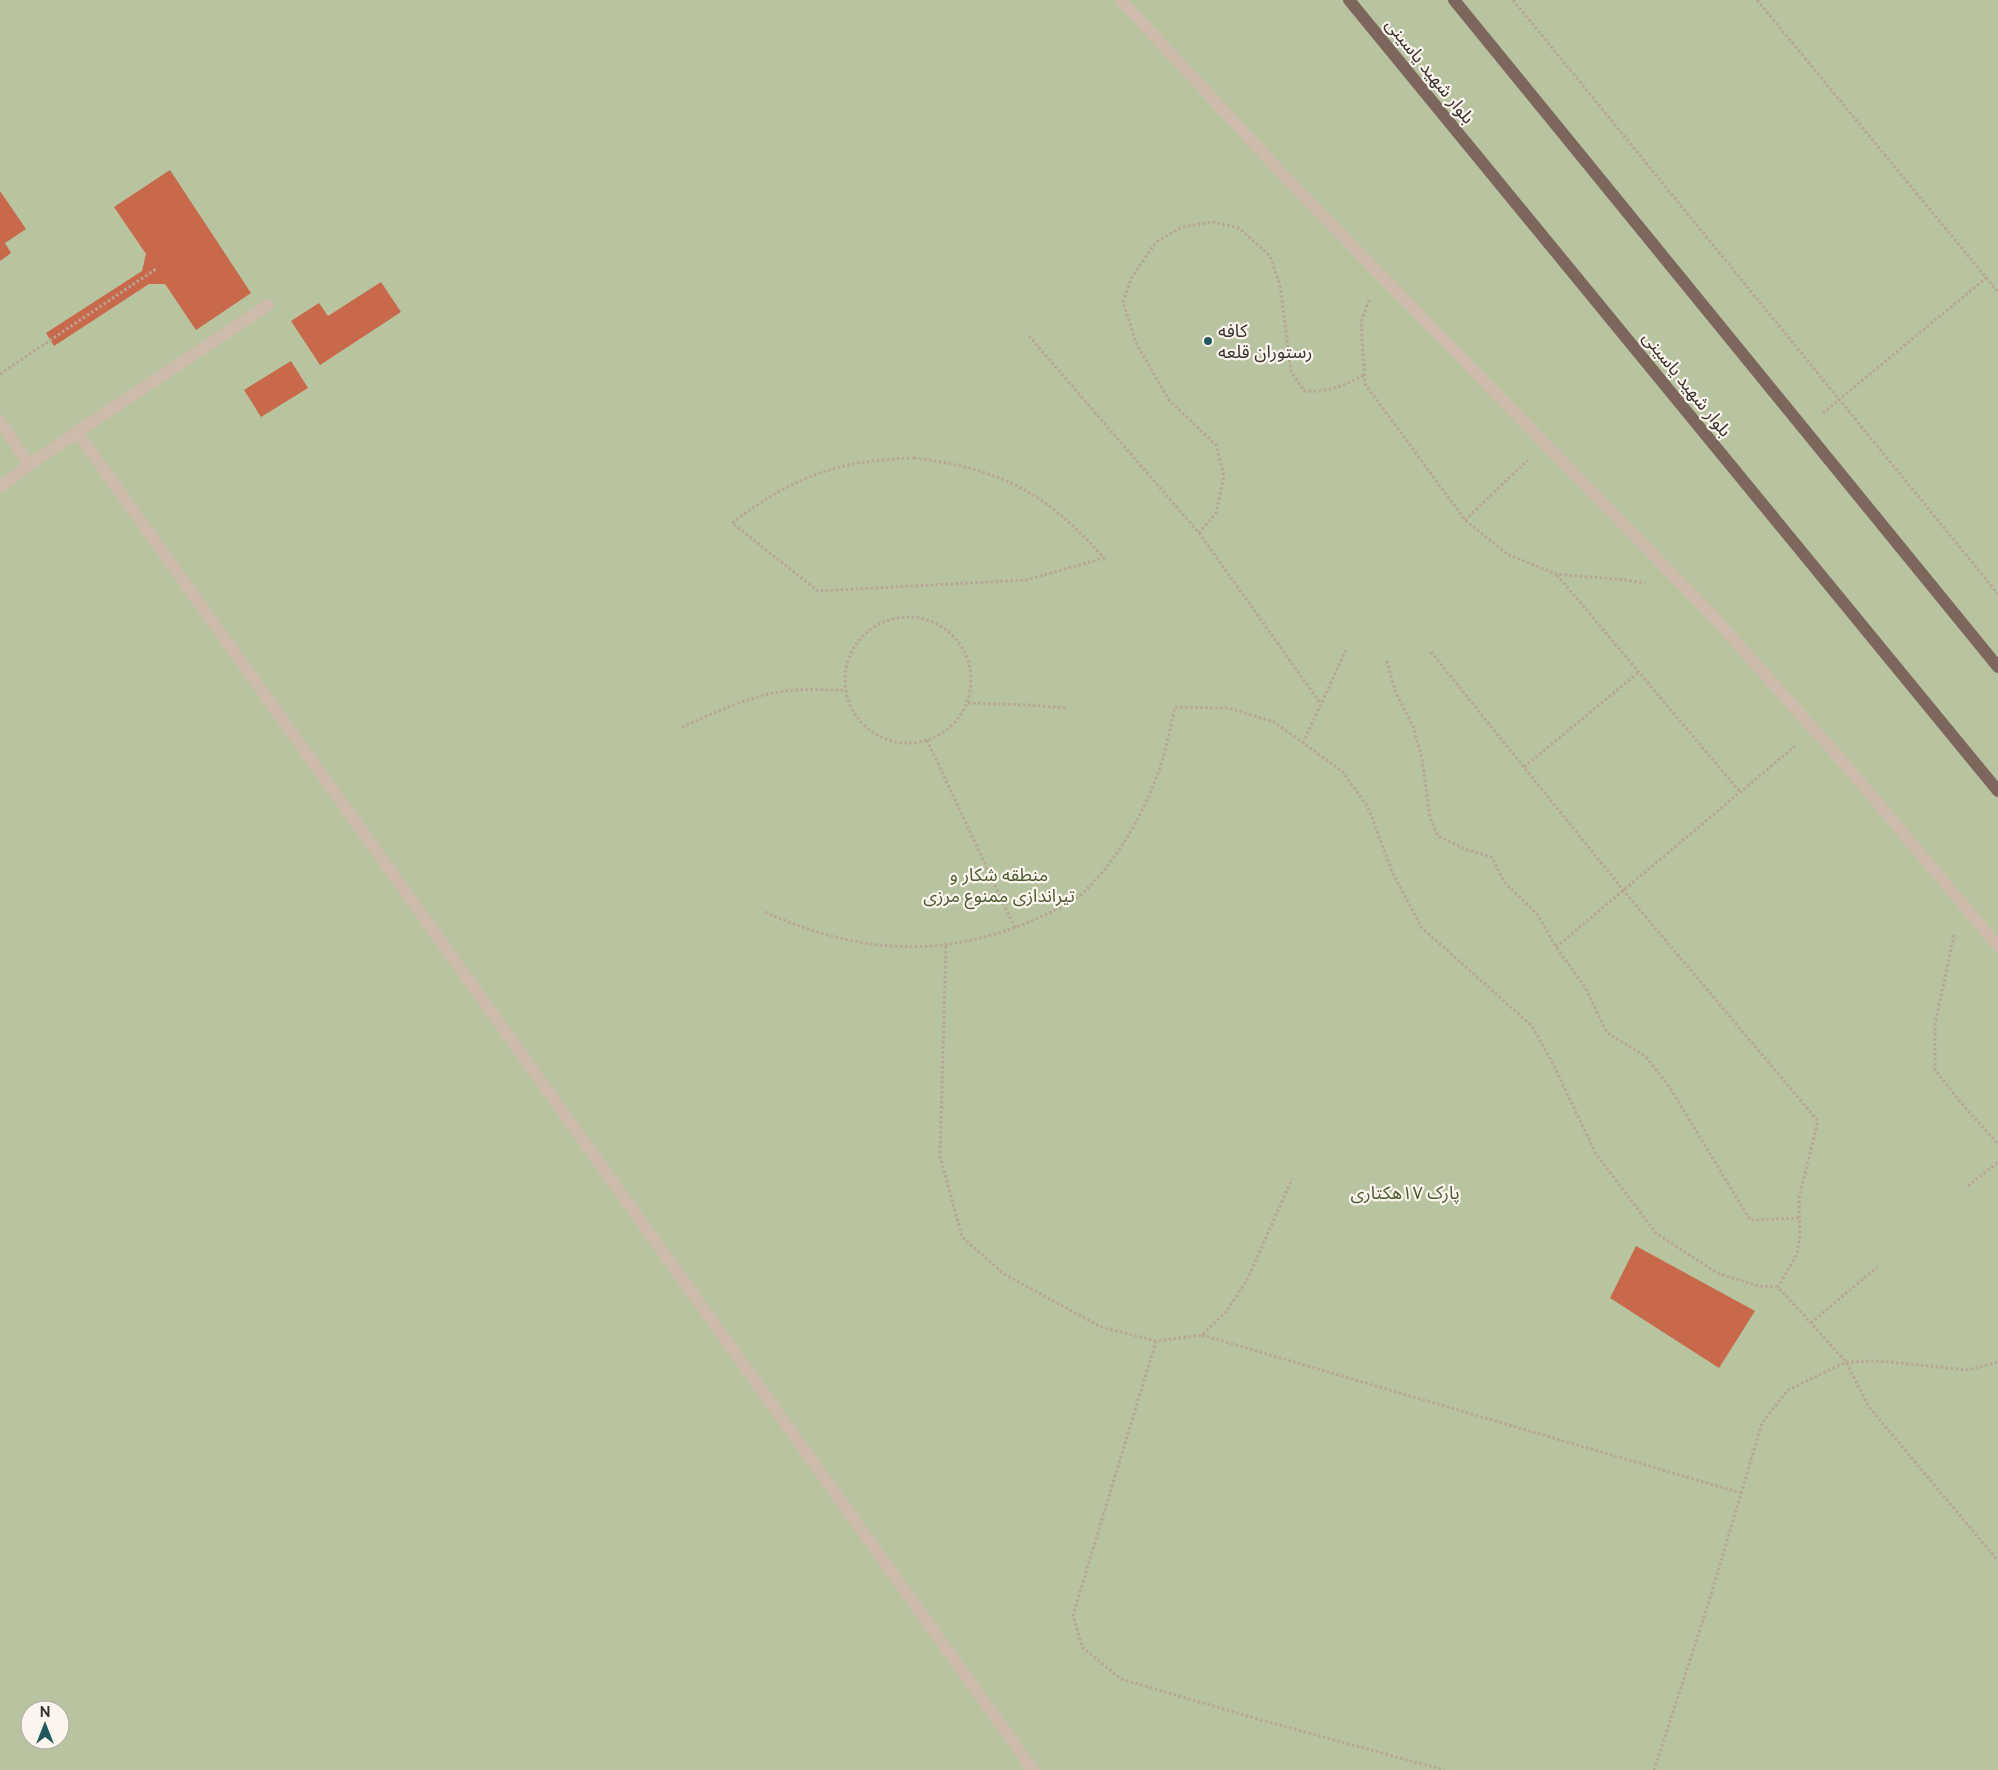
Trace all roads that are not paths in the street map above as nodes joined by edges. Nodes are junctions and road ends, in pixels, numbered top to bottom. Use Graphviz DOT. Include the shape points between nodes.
graph roads {
  1 [pos="1121,0"];
  2 [pos="1349,0"];
  3 [pos="1454,0"];
  4 [pos="268,305"];
  5 [pos="0,421"];
  6 [pos="77,432"];
  7 [pos="29,465"];
  8 [pos="0,487"];
  9 [pos="1998,667"];
  10 [pos="1998,791"];
  11 [pos="1998,946"];
  12 [pos="1033,1770"];
  1 -- 11 [label="street" via="1289,181 1690,592 1814,730"];
  2 -- 10 [label="main road, بلوار شهید یاسینی"];
  3 -- 9 [label="main road"];
  4 -- 6 [label="street"];
  5 -- 7 [label="street"];
  6 -- 7 [label="street"];
  6 -- 12 [label="street"];
  7 -- 8 [label="street"];
}
